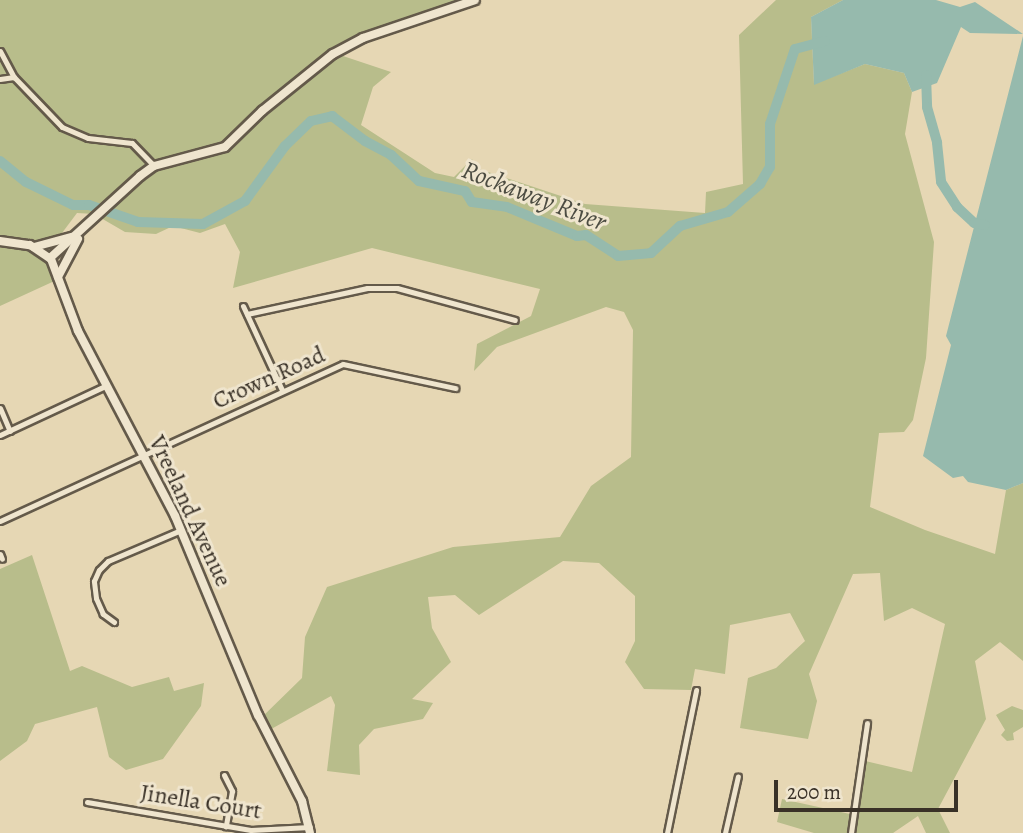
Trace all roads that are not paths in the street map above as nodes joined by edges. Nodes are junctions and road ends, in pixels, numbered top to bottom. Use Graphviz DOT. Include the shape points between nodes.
graph roads {
  1 [pos="475,0"];
  2 [pos="0,51"];
  3 [pos="14,77"];
  4 [pos="0,79"];
  5 [pos="154,166"];
  6 [pos="81,233"];
  7 [pos="0,241"];
  8 [pos="34,247"];
  9 [pos="50,258"];
  10 [pos="58,277"];
  11 [pos="243,306"];
  12 [pos="247,314"];
  13 [pos="516,320"];
  14 [pos="107,385"];
  15 [pos="455,388"];
  16 [pos="282,390"];
  17 [pos="0,408"];
  18 [pos="10,431"];
  19 [pos="0,435"];
  20 [pos="144,455"];
  21 [pos="0,521"];
  22 [pos="181,530"];
  23 [pos="114,622"];
  24 [pos="696,690"];
  25 [pos="867,723"];
  26 [pos="224,775"];
  27 [pos="738,776"];
  28 [pos="87,802"];
  29 [pos="226,826"];
  30 [pos="310,830"];
  31 [pos="667,833"];
  32 [pos="725,833"];
  33 [pos="851,833"];
  1 -- 5 [label="street" via="352,43 262,111 225,147"];
  2 -- 3 [label="street"];
  3 -- 4 [label="street"];
  3 -- 5 [label="street" via="62,127 88,138 132,143"];
  5 -- 6 [label="street"];
  6 -- 8 [label="street"];
  6 -- 9 [label="street"];
  6 -- 10 [label="street"];
  7 -- 8 [label="street"];
  8 -- 9 [label="street"];
  9 -- 10 [label="street, Vreeland Avenue"];
  10 -- 14 [label="street, Vreeland Avenue" via="70,314"];
  11 -- 12 [label="street"];
  12 -- 13 [label="street" via="367,288 397,288"];
  12 -- 16 [label="street"];
  14 -- 18 [label="street"];
  14 -- 20 [label="street, Vreeland Avenue"];
  15 -- 16 [label="street, Crown Road" via="343,364"];
  16 -- 20 [label="street, Crown Road"];
  17 -- 18 [label="street"];
  18 -- 19 [label="street"];
  20 -- 21 [label="street, Crown Road"];
  20 -- 22 [label="street, Vreeland Avenue"];
  22 -- 23 [label="street" via="108,561 99,570 94,581 96,598 103,614"];
  22 -- 30 [label="street, Vreeland Avenue" via="258,715 302,801"];
  24 -- 31 [label="street"];
  25 -- 33 [label="street"];
  26 -- 29 [label="street" via="232,791"];
  27 -- 32 [label="street"];
  28 -- 29 [label="street, Jinella Court"];
  29 -- 30 [label="street, Jinella Court"];
}
